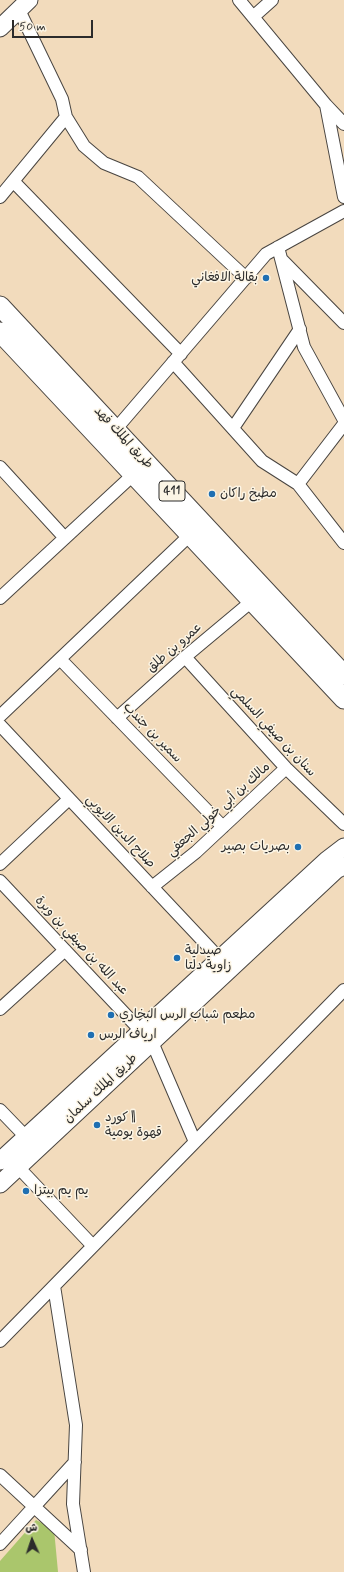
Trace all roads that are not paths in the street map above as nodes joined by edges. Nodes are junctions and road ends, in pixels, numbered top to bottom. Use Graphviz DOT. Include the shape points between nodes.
graph roads {
  1 [pos="239,0"];
  2 [pos="272,0"];
  3 [pos="24,5"];
  4 [pos="253,17"];
  5 [pos="0,28"];
  6 [pos="326,105"];
  7 [pos="66,117"];
  8 [pos="344,124"];
  9 [pos="13,181"];
  10 [pos="0,197"];
  11 [pos="344,197"];
  12 [pos="344,211"];
  13 [pos="278,247"];
  14 [pos="282,259"];
  15 [pos="246,278"];
  16 [pos="0,306"];
  17 [pos="344,323"];
  18 [pos="300,329"];
  19 [pos="0,332"];
  20 [pos="177,358"];
  21 [pos="344,420"];
  22 [pos="344,424"];
  23 [pos="233,428"];
  24 [pos="115,430"];
  25 [pos="134,474"];
  26 [pos="2,475"];
  27 [pos="298,484"];
  28 [pos="190,535"];
  29 [pos="65,538"];
  30 [pos="344,543"];
  31 [pos="1,596"];
  32 [pos="252,600"];
  33 [pos="184,657"];
  34 [pos="60,658"];
  35 [pos="344,676"];
  36 [pos="344,699"];
  37 [pos="0,716"];
  38 [pos="117,718"];
  39 [pos="0,725"];
  40 [pos="286,768"];
  41 [pos="69,799"];
  42 [pos="344,824"];
  43 [pos="223,827"];
  44 [pos="344,848"];
  45 [pos="0,864"];
  46 [pos="344,866"];
  47 [pos="0,881"];
  48 [pos="152,887"];
  49 [pos="65,950"];
  50 [pos="220,959"];
  51 [pos="344,990"];
  52 [pos="0,1009"];
  53 [pos="147,1036"];
  54 [pos="0,1110"];
  55 [pos="26,1137"];
  56 [pos="195,1142"];
  57 [pos="0,1161"];
  58 [pos="18,1167"];
  59 [pos="0,1184"];
  60 [pos="93,1246"];
  61 [pos="54,1286"];
  62 [pos="0,1341"];
  63 [pos="75,1462"];
  64 [pos="0,1475"];
  65 [pos="34,1506"];
  66 [pos="0,1544"];
  67 [pos="80,1550"];
  68 [pos="84,1572"];
  1 -- 4 [label="street"];
  2 -- 4 [label="street"];
  3 -- 5 [label="main road"];
  3 -- 7 [label="street" via="62,99"];
  4 -- 6 [label="street"];
  6 -- 8 [label="street"];
  6 -- 11 [label="street"];
  7 -- 9 [label="street"];
  7 -- 15 [label="street" via="84,146 104,164 138,177"];
  9 -- 10 [label="street"];
  9 -- 20 [label="street"];
  12 -- 13 [label="street"];
  13 -- 14 [label="street"];
  13 -- 15 [label="street" via="266,254"];
  14 -- 17 [label="street"];
  14 -- 18 [label="street"];
  15 -- 20 [label="street"];
  16 -- 24 [label="main road, طريق الملك فهد / 411"];
  18 -- 21 [label="street" via="304,347"];
  18 -- 23 [label="street"];
  19 -- 25 [label="main road, طريق الملك فهد / 411"];
  20 -- 23 [label="street"];
  20 -- 24 [label="street"];
  22 -- 27 [label="street"];
  23 -- 27 [label="street" via="262,461"];
  24 -- 35 [label="main road, طريق الملك فهد / 411"];
  25 -- 28 [label="main road, طريق الملك فهد / 411"];
  25 -- 29 [label="street"];
  26 -- 29 [label="street"];
  27 -- 30 [label="street"];
  28 -- 32 [label="main road, طريق الملك فهد / 411"];
  28 -- 34 [label="street"];
  29 -- 31 [label="street"];
  32 -- 33 [label="street, عمرو بن طلق"];
  32 -- 36 [label="main road, طريق الملك فهد / 411"];
  33 -- 38 [label="street, عمرو بن طلق"];
  33 -- 40 [label="street, سنان بن صيفي السلمي"];
  34 -- 37 [label="street"];
  34 -- 38 [label="street, سمير بن جندب"];
  38 -- 43 [label="street, سمير بن جندب"];
  39 -- 41 [label="street, صلاح الدين الايوبي"];
  40 -- 42 [label="street, سنان بن صيفي السلمي"];
  40 -- 43 [label="street, مالك بن أبي خولي الجعفي"];
  41 -- 45 [label="street"];
  41 -- 48 [label="street, صلاح الدين الايوبي"];
  43 -- 48 [label="street, مالك بن أبي خولي الجعفي"];
  44 -- 50 [label="main road, طريق الملك سلمان"];
  46 -- 53 [label="main road, طريق الملك سلمان" via="336,870"];
  47 -- 49 [label="street, عبد الله بن صيفي بن وبرة"];
  48 -- 50 [label="street, صلاح الدين الايوبي"];
  49 -- 52 [label="street"];
  49 -- 53 [label="street, عبد الله بن صيفي بن وبرة"];
  50 -- 53 [label="main road, طريق الملك سلمان"];
  51 -- 56 [label="street"];
  53 -- 55 [label="main road, طريق الملك سلمان"];
  53 -- 56 [label="street, عبد الله بن صيفي بن وبرة"];
  53 -- 58 [label="main road, طريق الملك سلمان"];
  54 -- 55 [label="street"];
  55 -- 57 [label="main road, طريق الملك سلمان"];
  56 -- 60 [label="street"];
  58 -- 59 [label="main road, طريق الملك سلمان"];
  58 -- 60 [label="street"];
  60 -- 61 [label="street"];
  61 -- 62 [label="street"];
  61 -- 63 [label="street" via="76,1426"];
  63 -- 65 [label="street"];
  63 -- 67 [label="street" via="73,1504"];
  64 -- 65 [label="street"];
  65 -- 66 [label="street"];
  65 -- 67 [label="street"];
  67 -- 68 [label="street"];
}
